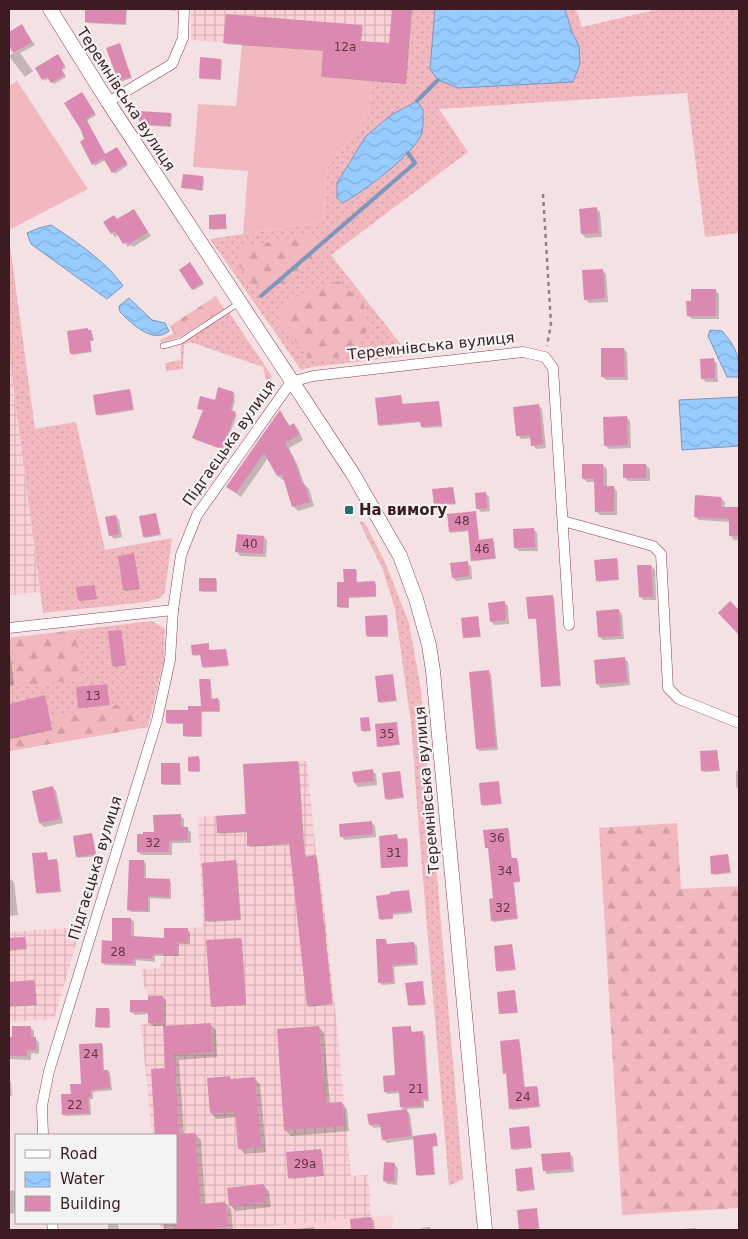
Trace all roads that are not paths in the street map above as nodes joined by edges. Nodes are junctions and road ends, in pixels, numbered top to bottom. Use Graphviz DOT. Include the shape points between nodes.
graph roads {
  1 [pos="50,9"];
  2 [pos="184,9"];
  3 [pos="108,102"];
  4 [pos="239,303"];
  5 [pos="163,346"];
  6 [pos="291,382"];
  7 [pos="563,521"];
  8 [pos="173,610"];
  9 [pos="569,625"];
  10 [pos="9,628"];
  11 [pos="739,723"];
  12 [pos="43,1134"];
  13 [pos="485,1230"];
  1 -- 3 [label="street, Теремнівська вулиця"];
  2 -- 3 [label="street" via="183,38 172,64"];
  3 -- 4 [label="street, Теремнівська вулиця"];
  4 -- 5 [label="lane" via="181,341"];
  4 -- 6 [label="street, Теремнівська вулиця"];
  6 -- 7 [label="street, Теремнівська вулиця" via="313,376 523,352 545,357 553,368"];
  6 -- 8 [label="street, Підгаєцька вулиця" via="197,515 181,555"];
  6 -- 13 [label="street, Теремнівська вулиця" via="353,474 400,556 429,645"];
  7 -- 9 [label="street"];
  7 -- 11 [label="street" via="653,546 661,554 668,688 679,699"];
  8 -- 10 [label="street"];
  8 -- 12 [label="street, Підгаєцька вулиця" via="170,660 157,720 49,1071 42,1106"];
}
